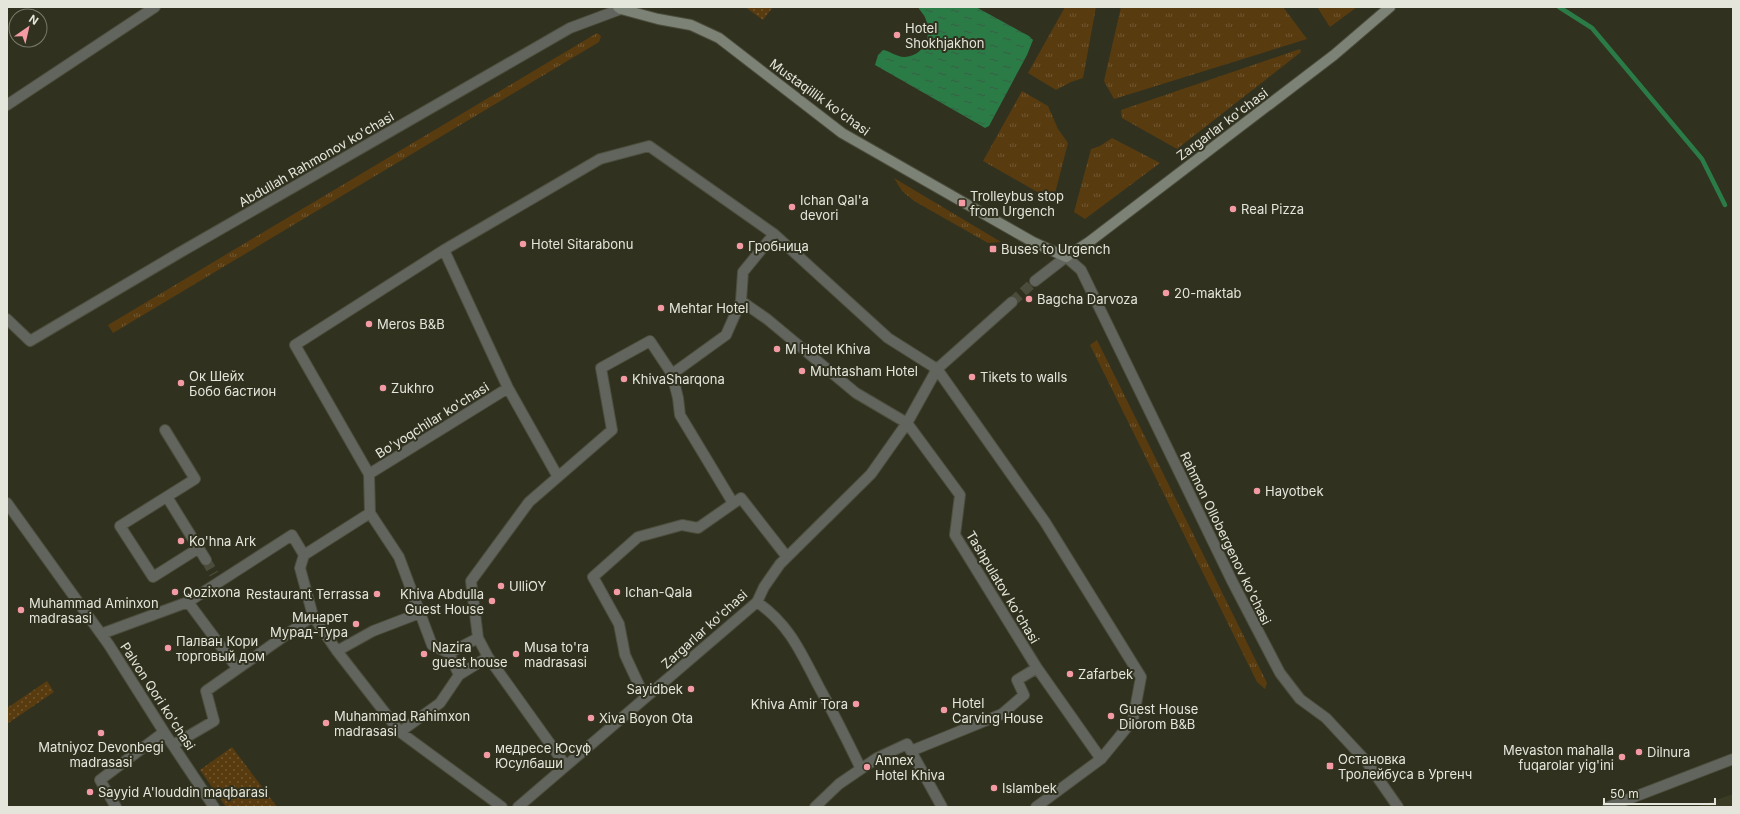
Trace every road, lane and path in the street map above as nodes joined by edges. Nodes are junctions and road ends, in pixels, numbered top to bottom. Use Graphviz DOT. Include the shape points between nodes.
graph roads {
  1 [pos="155,7"];
  2 [pos="1390,7"];
  3 [pos="620,8"];
  4 [pos="7,106"];
  5 [pos="774,234"];
  6 [pos="444,250"];
  7 [pos="1066,257"];
  8 [pos="1035,281"];
  9 [pos="741,302"];
  10 [pos="1012,302"];
  11 [pos="7,319"];
  12 [pos="937,368"];
  13 [pos="672,374"];
  14 [pos="508,388"];
  15 [pos="907,423"];
  16 [pos="164,430"];
  17 [pos="369,474"];
  18 [pos="558,477"];
  19 [pos="167,497"];
  20 [pos="733,503"];
  21 [pos="7,504"];
  22 [pos="370,513"];
  23 [pos="199,548"];
  24 [pos="304,555"];
  25 [pos="787,557"];
  26 [pos="206,560"];
  27 [pos="188,602"];
  28 [pos="757,602"];
  29 [pos="420,613"];
  30 [pos="313,616"];
  31 [pos="102,634"];
  32 [pos="478,638"];
  33 [pos="337,651"];
  34 [pos="449,653"];
  35 [pos="488,657"];
  36 [pos="238,668"];
  37 [pos="1037,668"];
  38 [pos="459,675"];
  39 [pos="645,698"];
  40 [pos="164,732"];
  41 [pos="400,732"];
  42 [pos="173,745"];
  43 [pos="911,751"];
  44 [pos="1101,759"];
  45 [pos="1733,759"];
  46 [pos="566,766"];
  47 [pos="861,769"];
  48 [pos="116,807"];
  49 [pos="214,807"];
  50 [pos="502,807"];
  51 [pos="518,807"];
  52 [pos="815,807"];
  53 [pos="942,807"];
  54 [pos="1036,807"];
  55 [pos="1398,807"];
  56 [pos="1608,807"];
  1 -- 4 [label="street"];
  2 -- 7 [label="main road, Zargarlar ko'chasi" via="1334,55"];
  3 -- 7 [label="main road, Mustaqillik ko'chasi" via="691,25 719,38 842,133 1007,228"];
  3 -- 11 [label="street, Abdullah Rahmonov ko'chasi" via="570,28 30,341"];
  5 -- 6 [label="street" via="649,146 600,159"];
  5 -- 9 [label="street" via="743,272"];
  5 -- 12 [label="street" via="888,338"];
  6 -- 14 [label="street"];
  6 -- 17 [label="street" via="295,345"];
  7 -- 8 [label="street"];
  7 -- 55 [label="street, Rahmon Ollobergenov ko'chasi" via="1081,270 1228,574 1280,673 1300,699 1326,718 1366,761"];
  9 -- 13 [label="street" via="726,335"];
  9 -- 15 [label="street" via="767,319 856,393"];
  10 -- 12 [label="street"];
  12 -- 15 [label="street, Zargarlar ko'chasi"];
  12 -- 44 [label="street" via="1045,522 1141,677 1132,720"];
  13 -- 18 [label="street" via="650,341 601,368 612,430"];
  13 -- 20 [label="street" via="680,415"];
  14 -- 17 [label="street, Bo'yoqchilar ko'chasi"];
  14 -- 18 [label="street"];
  15 -- 25 [label="street, Zargarlar ko'chasi" via="871,474"];
  15 -- 37 [label="street, Tashpulatov ko'chasi" via="960,495 955,535"];
  16 -- 19 [label="street" via="195,479"];
  17 -- 22 [label="street"];
  18 -- 32 [label="street" via="529,502 471,581"];
  19 -- 23 [label="street"];
  19 -- 23 [label="street" via="120,526 153,577"];
  20 -- 25 [label="street" via="741,498"];
  20 -- 39 [label="street" via="698,528 682,524 638,537 593,577 619,624 625,655"];
  21 -- 31 [label="street, Palvon Qori ko'chasi"];
  22 -- 24 [label="street"];
  22 -- 29 [label="street" via="399,557"];
  23 -- 26 [label="street"];
  24 -- 27 [label="street" via="292,535 216,578"];
  24 -- 30 [label="street" via="300,568"];
  25 -- 28 [label="street, Zargarlar ko'chasi" via="764,587"];
  27 -- 31 [label="street"];
  27 -- 36 [label="street"];
  28 -- 39 [label="street, Zargarlar ko'chasi"];
  28 -- 47 [label="street" via="772,612 793,637"];
  29 -- 33 [label="street" via="374,631"];
  29 -- 34 [label="street" via="432,645"];
  30 -- 33 [label="street"];
  30 -- 36 [label="street"];
  31 -- 40 [label="street, Palvon Qori ko'chasi"];
  32 -- 34 [label="street"];
  32 -- 35 [label="street"];
  33 -- 41 [label="street"];
  34 -- 38 [label="street"];
  35 -- 38 [label="street"];
  35 -- 46 [label="street"];
  36 -- 42 [label="street" via="206,691 214,721"];
  37 -- 43 [label="street" via="1017,680 1024,695 1002,714"];
  37 -- 44 [label="street, Tashpulatov ko'chasi"];
  38 -- 41 [label="street" via="440,703"];
  39 -- 46 [label="street, Zargarlar ko'chasi"];
  40 -- 42 [label="street, Palvon Qori ko'chasi"];
  40 -- 48 [label="street" via="100,780"];
  41 -- 50 [label="street"];
  42 -- 49 [label="street, Palvon Qori ko'chasi"];
  43 -- 47 [label="street" via="907,744 877,758"];
  43 -- 53 [label="street"];
  44 -- 54 [label="street"];
  45 -- 56 [label="street"];
  46 -- 51 [label="street, Zargarlar ko'chasi"];
  47 -- 52 [label="street" via="839,784"];
}
